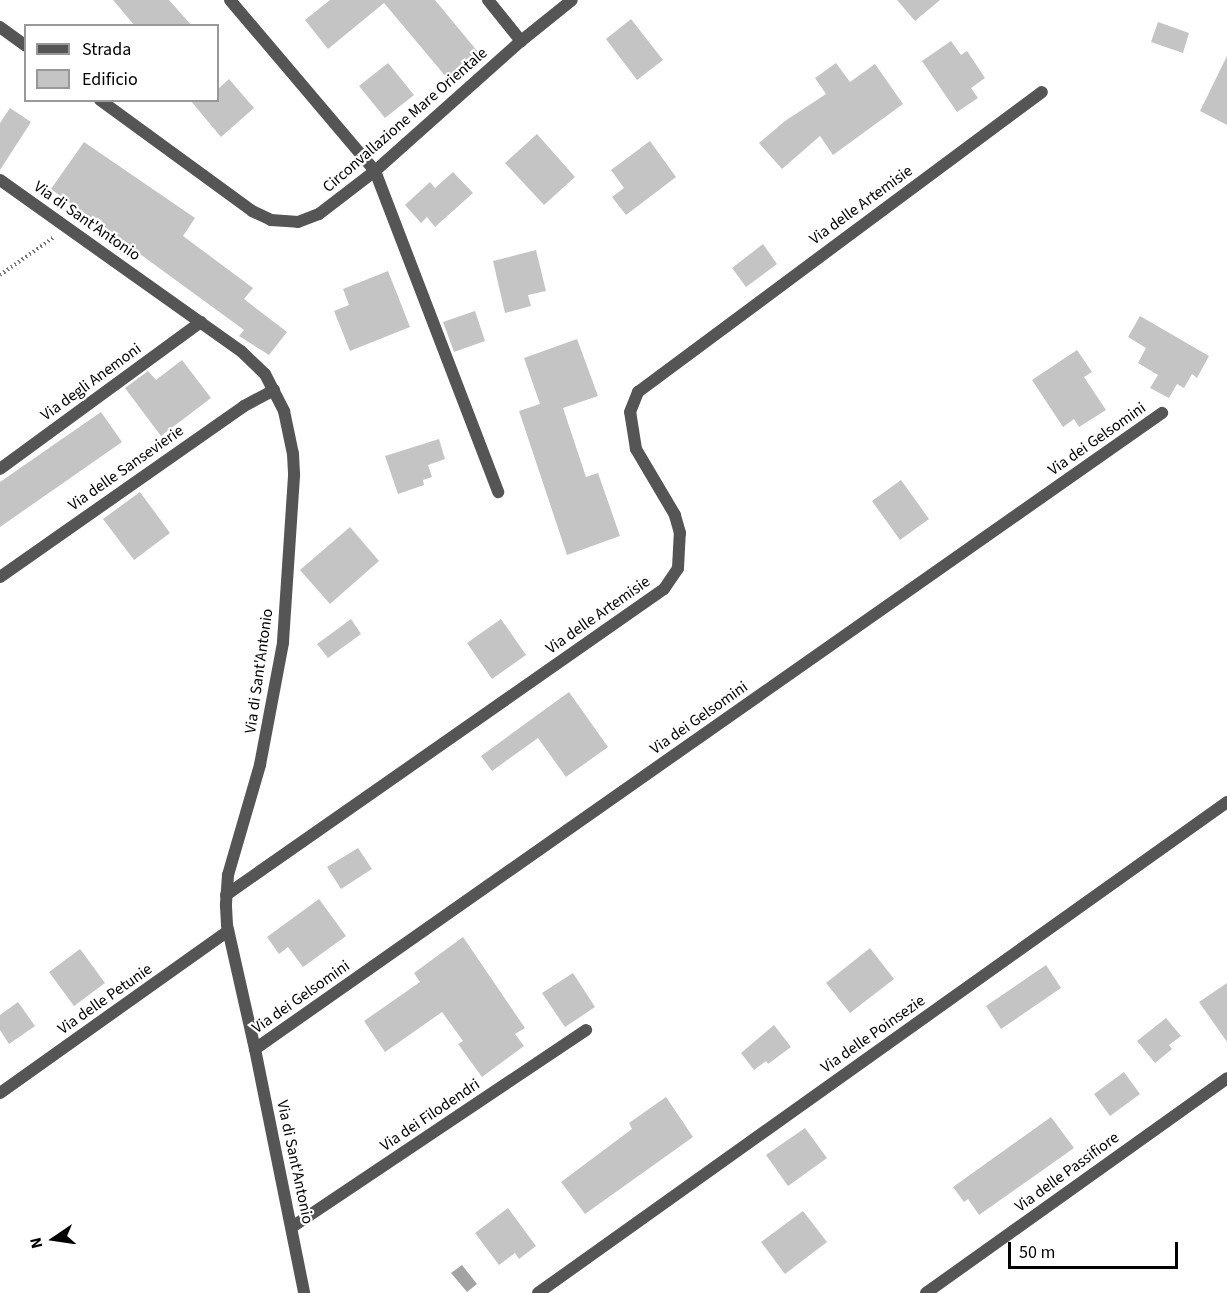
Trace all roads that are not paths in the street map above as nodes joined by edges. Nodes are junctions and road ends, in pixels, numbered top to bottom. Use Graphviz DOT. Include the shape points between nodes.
graph roads {
  1 [pos="230,0"];
  2 [pos="488,0"];
  3 [pos="573,0"];
  4 [pos="0,27"];
  5 [pos="522,41"];
  6 [pos="24,45"];
  7 [pos="1042,92"];
  8 [pos="103,102"];
  9 [pos="375,171"];
  10 [pos="0,180"];
  11 [pos="201,322"];
  12 [pos="274,390"];
  13 [pos="1162,413"];
  14 [pos="0,469"];
  15 [pos="498,492"];
  16 [pos="0,577"];
  17 [pos="1227,802"];
  18 [pos="226,895"];
  19 [pos="228,931"];
  20 [pos="586,1030"];
  21 [pos="255,1049"];
  22 [pos="1227,1078"];
  23 [pos="0,1093"];
  24 [pos="292,1227"];
  25 [pos="304,1293"];
  26 [pos="538,1293"];
  27 [pos="926,1293"];
  1 -- 9 [label="street"];
  2 -- 5 [label="street"];
  3 -- 5 [label="street, Circonvallazione Mare Orientale"];
  4 -- 6 [label="street"];
  5 -- 9 [label="street, Circonvallazione Mare Orientale"];
  7 -- 18 [label="street, Via delle Artemisie" via="638,392 630,412 636,449 675,515 681,533 678,568 664,589"];
  8 -- 9 [label="street, Circonvallazione Mare Orientale" via="252,211 271,220 288,222 313,217"];
  9 -- 15 [label="street"];
  10 -- 11 [label="street, Via di Sant'Antonio"];
  11 -- 12 [label="street, Via di Sant'Antonio" via="252,360"];
  11 -- 14 [label="street, Via degli Anemoni"];
  12 -- 16 [label="street, Via delle Sansevierie" via="244,406"];
  12 -- 18 [label="street, Via di Sant'Antonio" via="287,422 293,465 283,643 260,765 229,869"];
  13 -- 21 [label="street, Via dei Gelsomini"];
  17 -- 26 [label="street, Via delle Poinsezie"];
  18 -- 19 [label="street, Via di Sant'Antonio"];
  19 -- 21 [label="street, Via di Sant'Antonio"];
  19 -- 23 [label="street, Via delle Petunie"];
  20 -- 24 [label="street, Via dei Filodendri"];
  21 -- 24 [label="street, Via di Sant'Antonio"];
  22 -- 27 [label="street, Via delle Passifiore"];
  24 -- 25 [label="street, Via di Sant'Antonio"];
}
